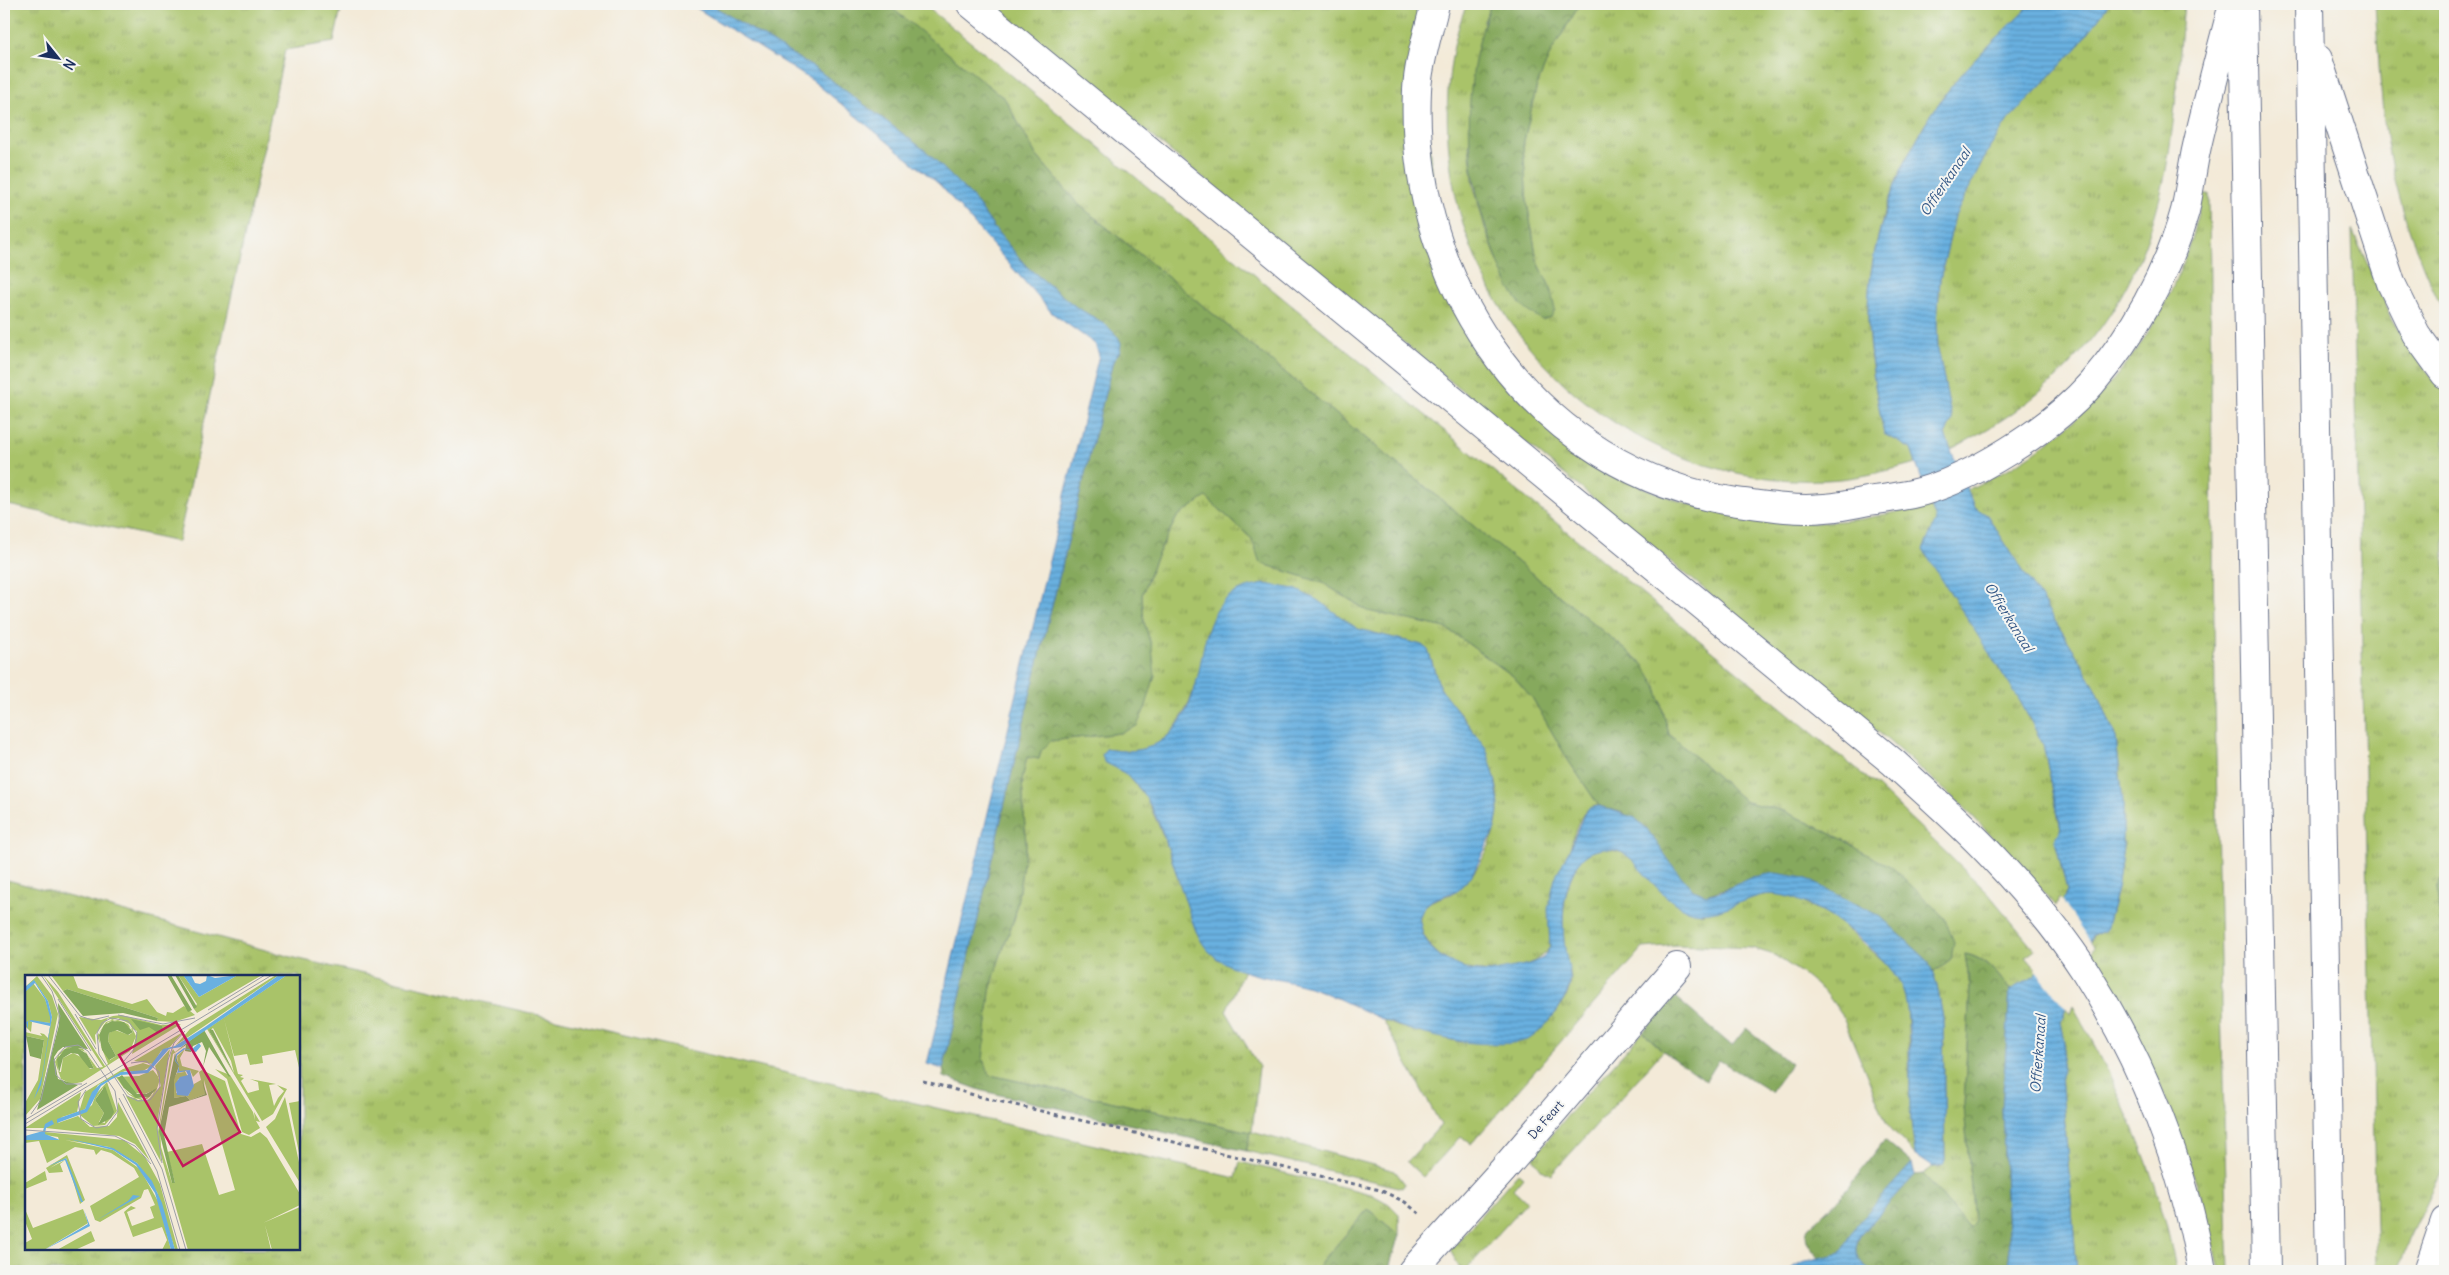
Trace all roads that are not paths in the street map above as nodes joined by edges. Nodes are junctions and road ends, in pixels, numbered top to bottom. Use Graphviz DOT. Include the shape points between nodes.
graph roads {
  1 [pos="970,4"];
  2 [pos="1435,4"];
  3 [pos="2233,4"];
  4 [pos="2243,4"];
  5 [pos="2309,4"];
  6 [pos="2310,34"];
  7 [pos="2445,374"];
  8 [pos="1678,967"];
  9 [pos="2445,1221"];
  10 [pos="1412,1271"];
  11 [pos="2202,1271"];
  12 [pos="2266,1271"];
  13 [pos="2330,1271"];
  14 [pos="2428,1271"];
  1 -- 11 [label="main road" via="1894,763 1989,853 2050,923 2084,971 2126,1043 2162,1123 2195,1227"];
  2 -- 3 [label="main road" via="1417,88 1423,182 1431,223 1458,294 1499,359 1557,422 1593,449 1632,470 1676,489 1727,500 1783,508 1822,509 1914,494 1971,473 2040,430 2090,385 2155,290 2184,212 2197,145"];
  4 -- 12 [label="main road"];
  5 -- 6 [label="main road"];
  6 -- 7 [label="main road" via="2391,283 2416,334"];
  6 -- 13 [label="main road"];
  8 -- 10 [label="main road, De Feart"];
  9 -- 14 [label="main road"];
}
